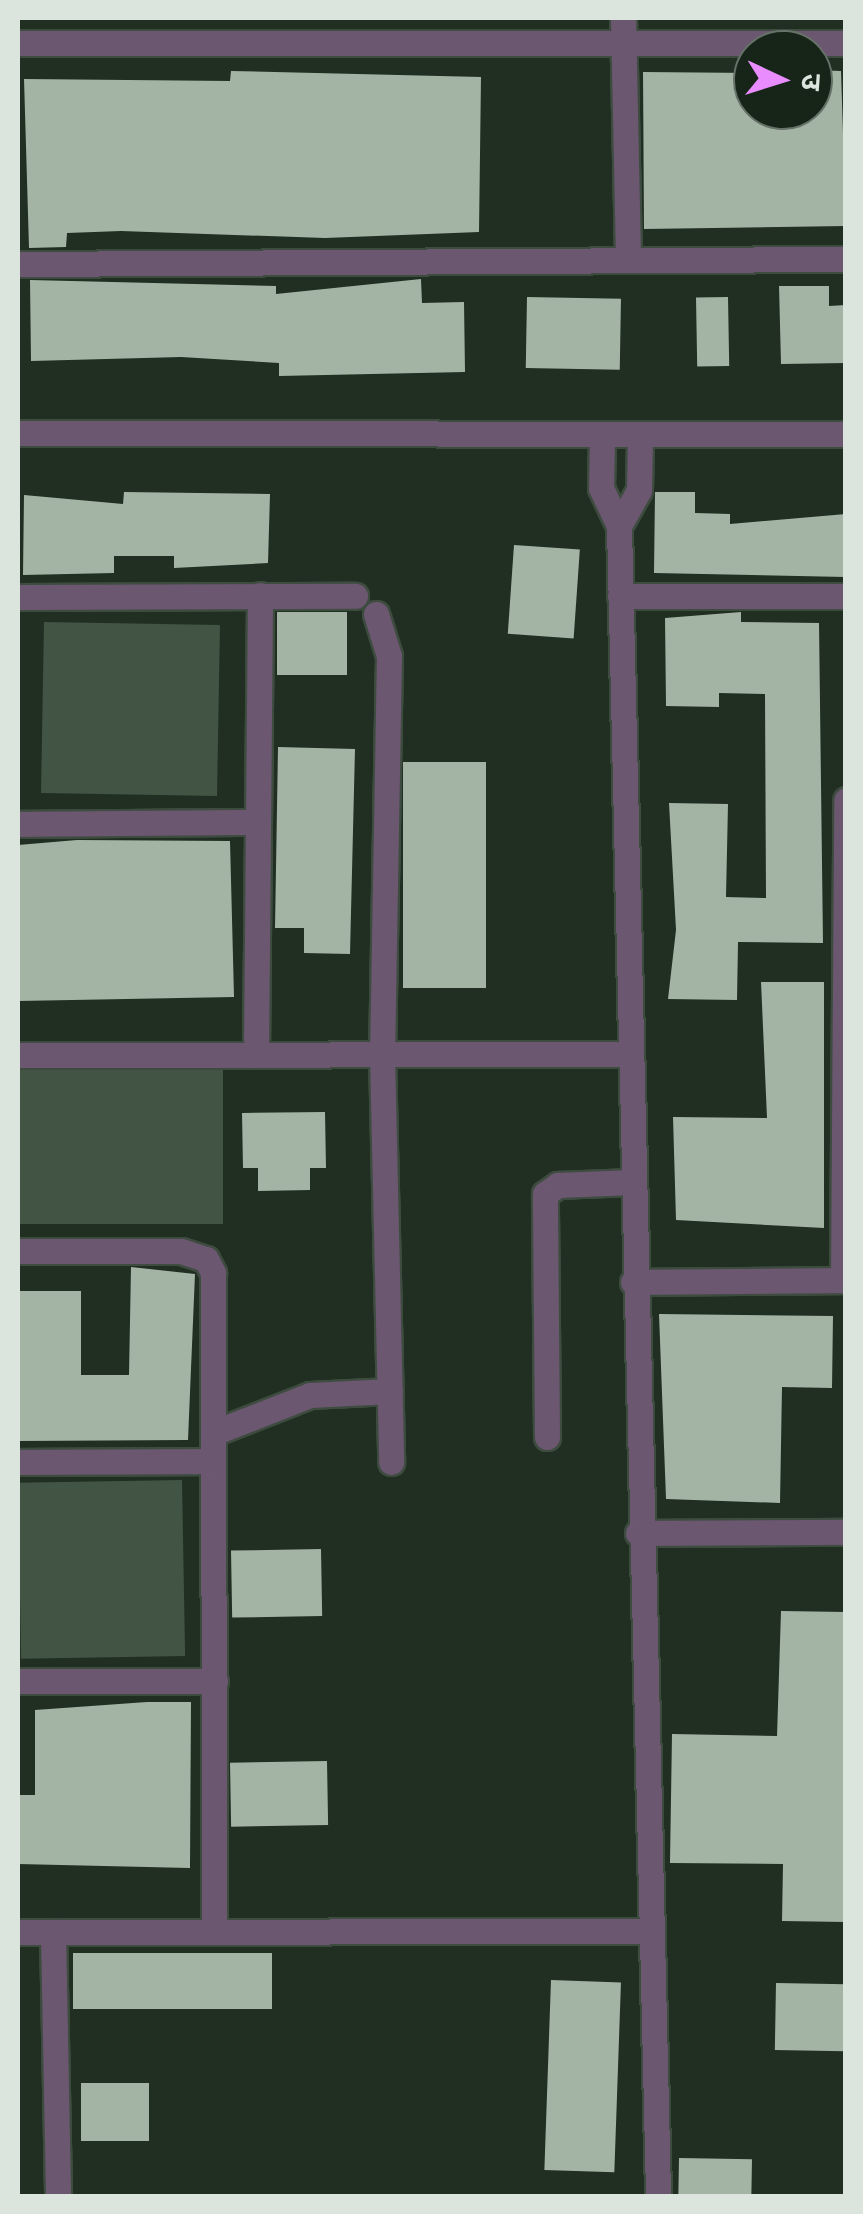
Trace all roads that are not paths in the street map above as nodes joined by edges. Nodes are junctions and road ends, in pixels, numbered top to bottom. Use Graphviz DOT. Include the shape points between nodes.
graph roads {
  1 [pos="624,30"];
  2 [pos="18,43"];
  3 [pos="846,44"];
  4 [pos="846,259"];
  5 [pos="628,260"];
  6 [pos="18,264"];
  7 [pos="18,434"];
  8 [pos="846,434"];
  9 [pos="602,438"];
  10 [pos="640,438"];
  11 [pos="619,526"];
  12 [pos="260,596"];
  13 [pos="356,596"];
  14 [pos="620,596"];
  15 [pos="846,596"];
  16 [pos="18,597"];
  17 [pos="376,614"];
  18 [pos="846,800"];
  19 [pos="257,822"];
  20 [pos="18,824"];
  21 [pos="845,1031"];
  22 [pos="382,1054"];
  23 [pos="629,1054"];
  24 [pos="18,1055"];
  25 [pos="256,1055"];
  26 [pos="632,1182"];
  27 [pos="18,1250"];
  28 [pos="844,1280"];
  29 [pos="633,1282"];
  30 [pos="390,1391"];
  31 [pos="213,1433"];
  32 [pos="547,1437"];
  33 [pos="212,1461"];
  34 [pos="18,1462"];
  35 [pos="391,1462"];
  36 [pos="846,1532"];
  37 [pos="638,1533"];
  38 [pos="18,1681"];
  39 [pos="215,1681"];
  40 [pos="646,1931"];
  41 [pos="18,1932"];
  42 [pos="53,1932"];
  43 [pos="214,1932"];
  44 [pos="58,2196"];
  45 [pos="658,2196"];
  1 -- 2 [label="street"];
  1 -- 3 [label="street"];
  1 -- 5 [label="street"];
  4 -- 5 [label="street"];
  5 -- 6 [label="street"];
  7 -- 9 [label="street"];
  8 -- 10 [label="street"];
  9 -- 10 [label="street"];
  9 -- 11 [label="street" via="601,488"];
  10 -- 11 [label="street" via="639,490"];
  11 -- 14 [label="street"];
  12 -- 13 [label="street"];
  12 -- 16 [label="street"];
  12 -- 19 [label="street"];
  14 -- 15 [label="street"];
  14 -- 23 [label="street"];
  17 -- 22 [label="street" via="389,656"];
  18 -- 21 [label="street"];
  19 -- 20 [label="street"];
  19 -- 25 [label="street"];
  21 -- 28 [label="street"];
  22 -- 23 [label="street"];
  22 -- 25 [label="street"];
  22 -- 30 [label="street"];
  23 -- 26 [label="street"];
  24 -- 25 [label="street"];
  26 -- 29 [label="street"];
  26 -- 32 [label="street" via="558,1184 545,1194"];
  27 -- 31 [label="street" via="181,1251 206,1260 216,1287"];
  28 -- 29 [label="street"];
  29 -- 37 [label="street"];
  30 -- 31 [label="street" via="310,1395"];
  30 -- 35 [label="street"];
  31 -- 33 [label="street"];
  33 -- 34 [label="street"];
  33 -- 39 [label="street"];
  36 -- 37 [label="street"];
  37 -- 40 [label="street"];
  38 -- 39 [label="street"];
  39 -- 43 [label="street"];
  40 -- 43 [label="street"];
  40 -- 45 [label="street"];
  41 -- 42 [label="street"];
  42 -- 43 [label="street"];
  42 -- 44 [label="street"];
}
